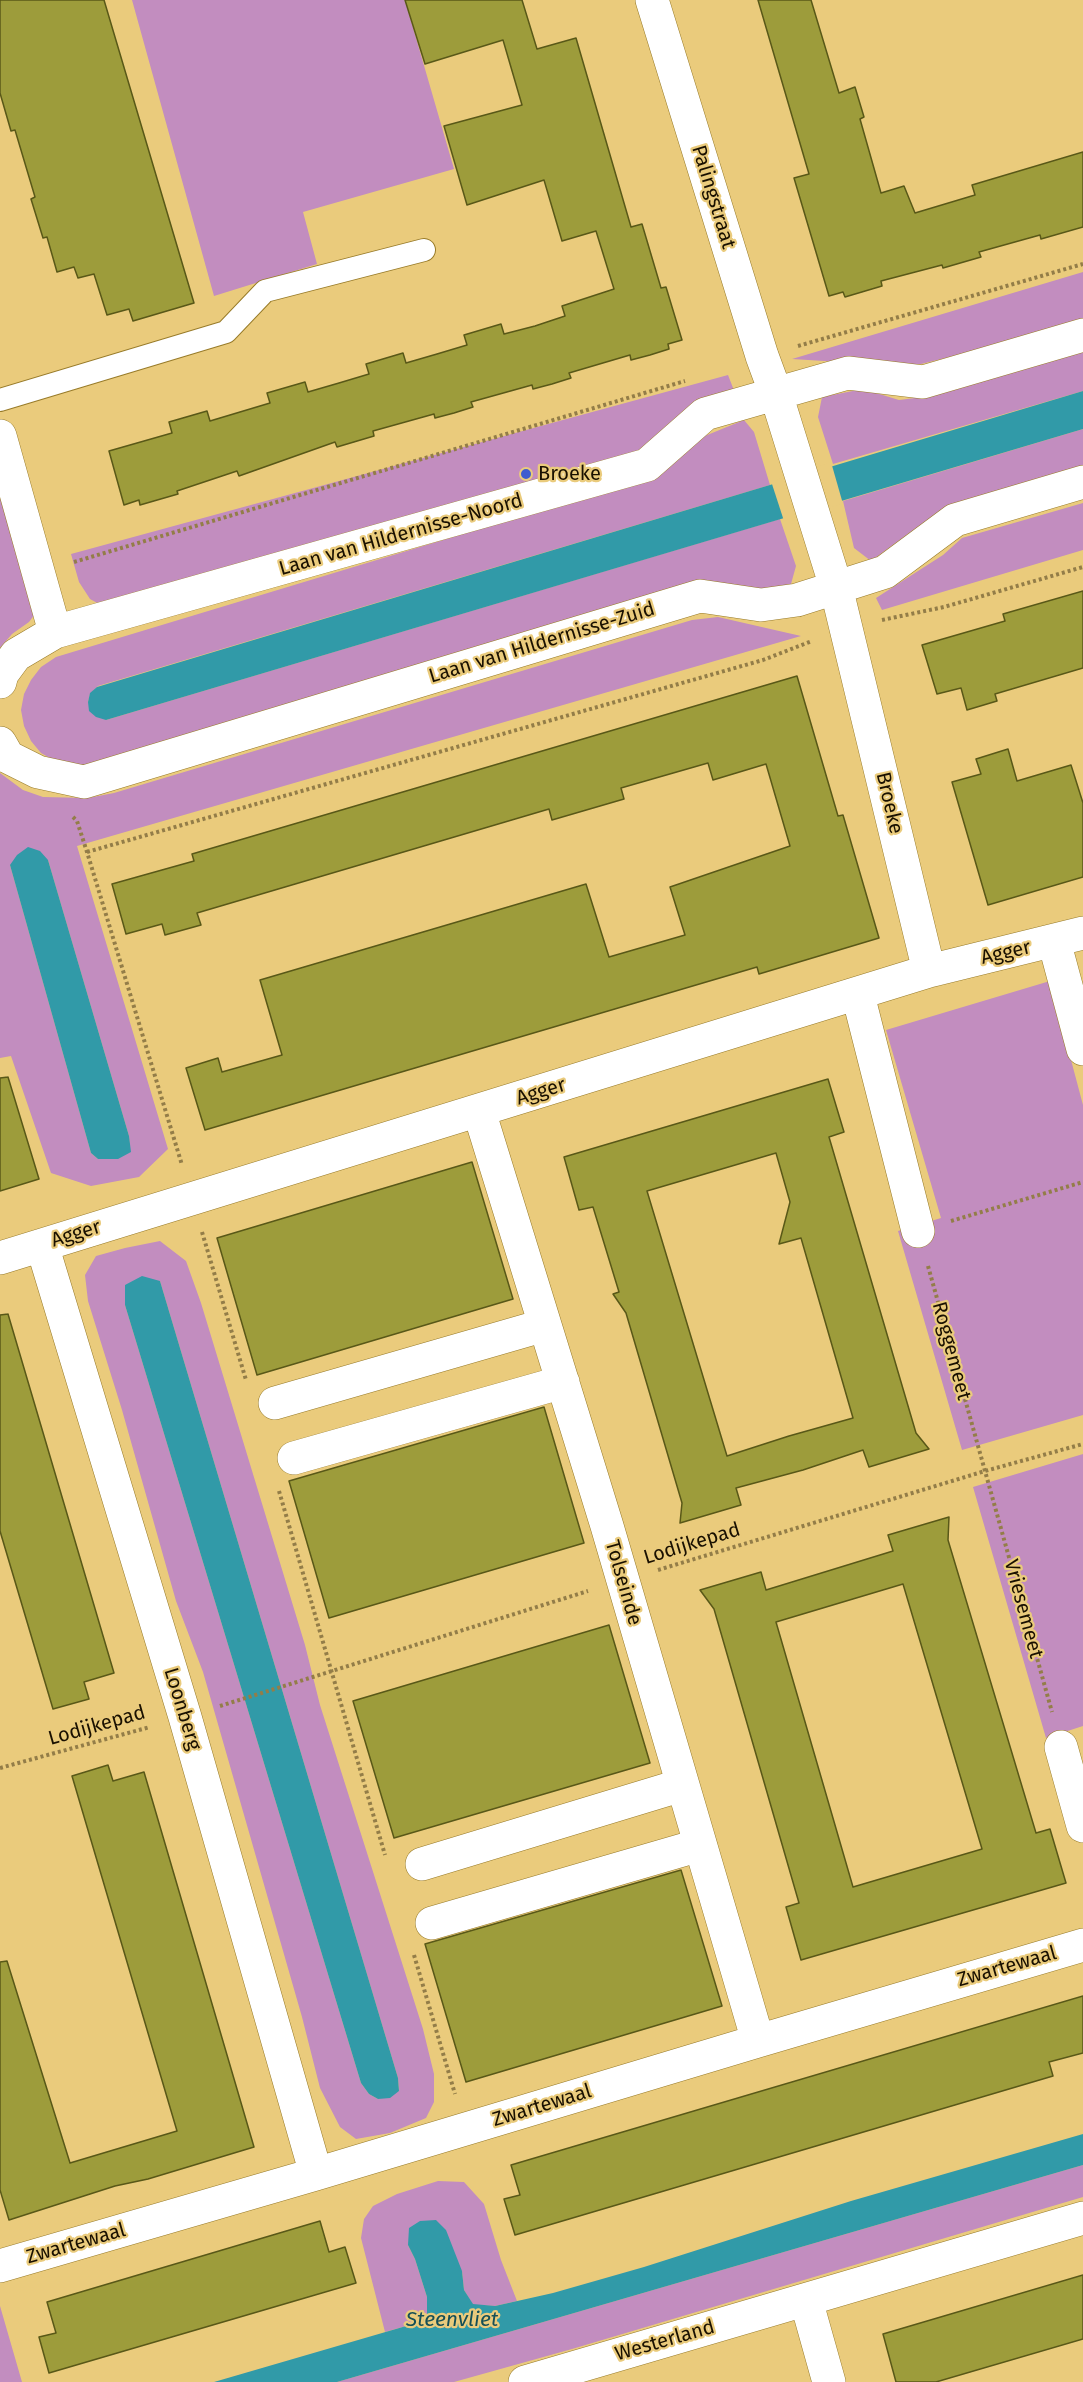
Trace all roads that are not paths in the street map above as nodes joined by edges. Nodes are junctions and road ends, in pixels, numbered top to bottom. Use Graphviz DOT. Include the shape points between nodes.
graph roads {
  1 [pos="652,0"];
  2 [pos="424,250"];
  3 [pos="1083,335"];
  4 [pos="776,393"];
  5 [pos="0,400"];
  6 [pos="0,436"];
  7 [pos="1083,482"];
  8 [pos="836,587"];
  9 [pos="55,632"];
  10 [pos="0,682"];
  11 [pos="0,743"];
  12 [pos="1069,937"];
  13 [pos="929,971"];
  14 [pos="858,995"];
  15 [pos="1083,1049"];
  16 [pos="479,1111"];
  17 [pos="918,1231"];
  18 [pos="42,1245"];
  19 [pos="0,1258"];
  20 [pos="545,1325"];
  21 [pos="562,1382"];
  22 [pos="275,1402"];
  23 [pos="294,1458"];
  24 [pos="1061,1747"];
  25 [pos="682,1785"];
  26 [pos="1083,1826"];
  27 [pos="700,1845"];
  28 [pos="422,1864"];
  29 [pos="432,1923"];
  30 [pos="1083,1945"];
  31 [pos="758,2041"];
  32 [pos="316,2174"];
  33 [pos="1083,2218"];
  34 [pos="0,2266"];
  35 [pos="806,2300"];
  36 [pos="525,2382"];
  37 [pos="829,2382"];
  1 -- 4 [label="street, Palingstraat"];
  2 -- 5 [label="lane" via="265,291 226,332"];
  3 -- 4 [label="street, Laan van Hildernisse-Noord" via="923,382 848,373"];
  4 -- 8 [label="street, Broeke"];
  4 -- 9 [label="street, Laan van Hildernisse-Noord" via="705,414 647,465"];
  6 -- 9 [label="street"];
  7 -- 8 [label="street, Laan van Hildernisse-Zuid" via="956,520 885,572"];
  8 -- 11 [label="street, Laan van Hildernisse-Zuid" via="797,600 761,605 700,596 84,782 38,772 8,757"];
  8 -- 13 [label="street, Broeke"];
  9 -- 10 [label="street, Laan van Hildernisse-Noord" via="16,655"];
  12 -- 13 [label="street, Agger"];
  12 -- 15 [label="street"];
  13 -- 14 [label="street, Agger"];
  14 -- 16 [label="street, Agger"];
  14 -- 17 [label="street"];
  16 -- 18 [label="street, Agger"];
  16 -- 20 [label="street, Tolseinde"];
  18 -- 19 [label="street, Agger"];
  18 -- 32 [label="street, Loonberg" via="185,1717"];
  20 -- 21 [label="street, Tolseinde"];
  20 -- 22 [label="street"];
  21 -- 23 [label="street"];
  21 -- 25 [label="street, Tolseinde"];
  24 -- 26 [label="street"];
  25 -- 27 [label="street, Tolseinde"];
  25 -- 28 [label="street"];
  27 -- 29 [label="street"];
  27 -- 31 [label="street, Tolseinde"];
  30 -- 31 [label="street, Zwartewaal"];
  31 -- 32 [label="street, Zwartewaal"];
  32 -- 34 [label="street, Zwartewaal"];
  33 -- 35 [label="street, Westerland"];
  35 -- 36 [label="street, Westerland"];
  35 -- 37 [label="street"];
}
